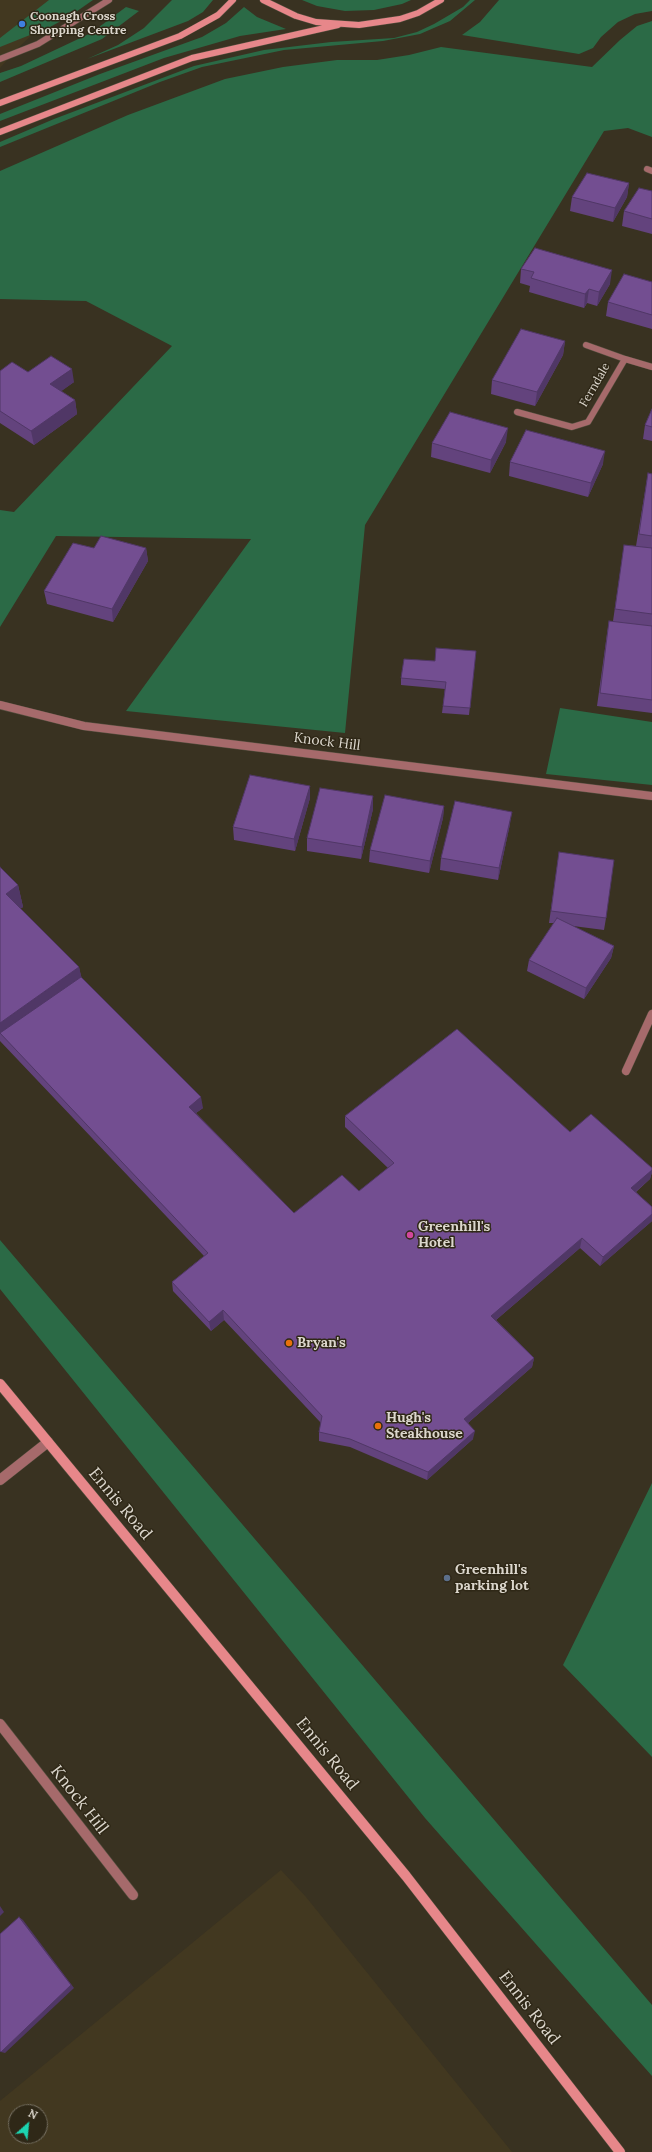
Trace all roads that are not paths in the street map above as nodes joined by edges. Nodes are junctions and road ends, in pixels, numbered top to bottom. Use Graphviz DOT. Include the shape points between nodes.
graph roads {
  1 [pos="109,0"];
  2 [pos="233,0"];
  3 [pos="263,0"];
  4 [pos="441,0"];
  5 [pos="338,24"];
  6 [pos="0,59"];
  7 [pos="0,103"];
  8 [pos="0,132"];
  9 [pos="586,345"];
  10 [pos="625,359"];
  11 [pos="652,367"];
  12 [pos="516,412"];
  13 [pos="0,705"];
  14 [pos="652,796"];
  15 [pos="652,1014"];
  16 [pos="626,1071"];
  17 [pos="0,1384"];
  18 [pos="48,1442"];
  19 [pos="0,1480"];
  20 [pos="0,1724"];
  21 [pos="132,1895"];
  22 [pos="620,2152"];
  1 -- 6 [label="street" via="38,44"];
  2 -- 7 [label="street" via="218,15 180,36"];
  3 -- 5 [label="street" via="296,16"];
  4 -- 5 [label="street" via="418,13 400,19 366,24"];
  5 -- 8 [label="street" via="192,58"];
  9 -- 10 [label="street, Ferndale"];
  10 -- 11 [label="street, Ferndale"];
  10 -- 12 [label="street, Ferndale" via="588,422 572,427"];
  13 -- 14 [label="street, Knock Hill" via="84,726"];
  15 -- 16 [label="street"];
  17 -- 18 [label="street, Ennis Road"];
  18 -- 19 [label="street"];
  18 -- 22 [label="street, Ennis Road" via="406,1876"];
  20 -- 21 [label="street, Knock Hill"];
}
